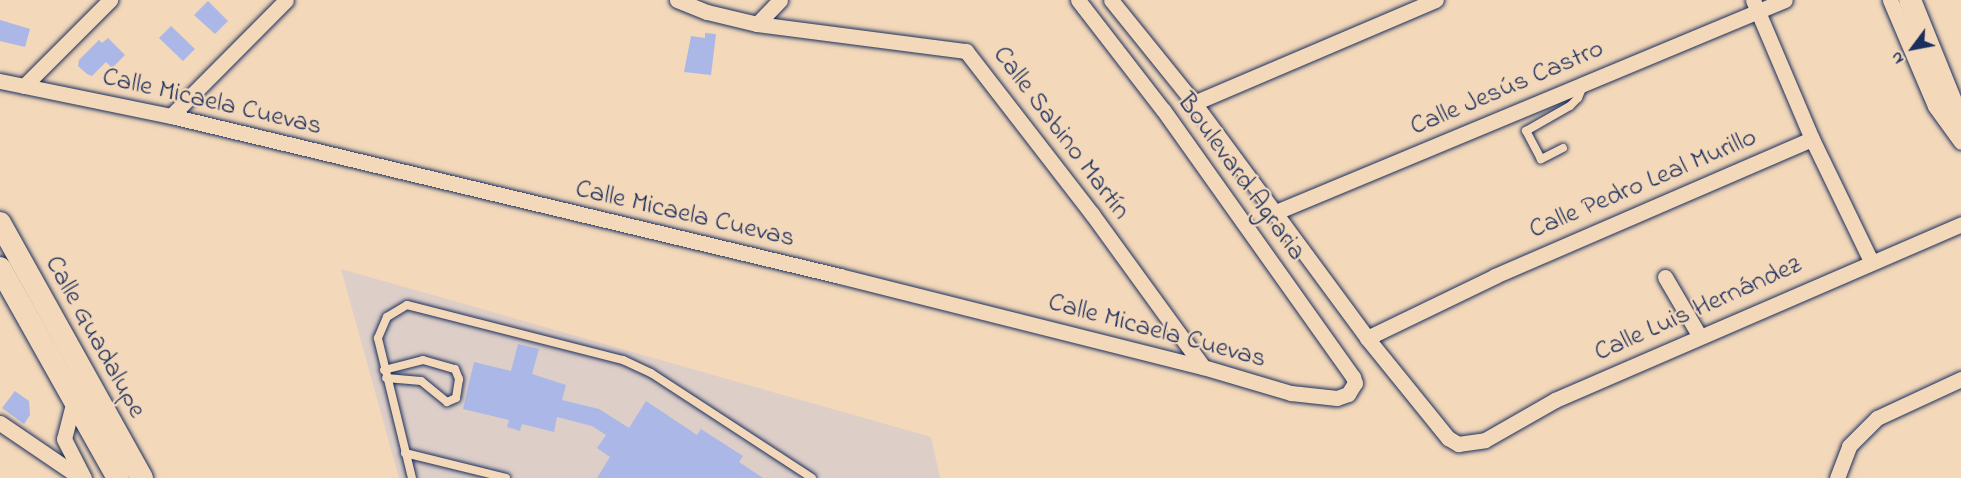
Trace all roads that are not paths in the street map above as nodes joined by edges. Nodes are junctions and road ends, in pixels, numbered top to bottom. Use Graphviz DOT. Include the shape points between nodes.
graph roads {
  1 [pos="110,0"];
  2 [pos="286,0"];
  3 [pos="677,0"];
  4 [pos="780,0"];
  5 [pos="1078,0"];
  6 [pos="1111,0"];
  7 [pos="1436,0"];
  8 [pos="1785,0"];
  9 [pos="1890,0"];
  10 [pos="1910,0"];
  11 [pos="1755,5"];
  12 [pos="757,24"];
  13 [pos="0,81"];
  14 [pos="1583,84"];
  15 [pos="24,86"];
  16 [pos="1194,103"];
  17 [pos="171,116"];
  18 [pos="1961,126"];
  19 [pos="1812,139"];
  20 [pos="1961,142"];
  21 [pos="1563,148"];
  22 [pos="1276,212"];
  23 [pos="0,223"];
  24 [pos="1961,224"];
  25 [pos="1871,261"];
  26 [pos="0,268"];
  27 [pos="1665,277"];
  28 [pos="1700,336"];
  29 [pos="1367,338"];
  30 [pos="1203,367"];
  31 [pos="385,374"];
  32 [pos="1961,379"];
  33 [pos="1353,388"];
  34 [pos="74,400"];
  35 [pos="0,423"];
  36 [pos="1458,444"];
  37 [pos="405,453"];
  38 [pos="810,477"];
  39 [pos="83,478"];
  40 [pos="118,478"];
  41 [pos="142,478"];
  42 [pos="412,478"];
  43 [pos="506,478"];
  44 [pos="1837,478"];
  1 -- 15 [label="street"];
  2 -- 17 [label="street"];
  3 -- 12 [label="street, Calle Sabino Martín"];
  4 -- 12 [label="street"];
  5 -- 33 [label="street, Boulevard Agraria" via="1162,110 1353,377"];
  6 -- 16 [label="street, Boulevard Agraria"];
  7 -- 16 [label="street"];
  8 -- 11 [label="street, Calle Jesús Castro"];
  9 -- 20 [label="street" via="1935,106"];
  10 -- 18 [label="street"];
  11 -- 14 [label="street, Calle Jesús Castro"];
  11 -- 19 [label="street"];
  12 -- 30 [label="street, Calle Sabino Martín" via="966,51"];
  13 -- 15 [label="street, Calle Micaela Cuevas"];
  14 -- 21 [label="lane" via="1578,99 1570,106 1526,131 1538,158"];
  14 -- 22 [label="street, Calle Jesús Castro"];
  15 -- 17 [label="street, Calle Micaela Cuevas"];
  16 -- 22 [label="street, Boulevard Agraria"];
  17 -- 30 [label="street, Calle Micaela Cuevas"];
  19 -- 25 [label="street"];
  19 -- 29 [label="street, Calle Pedro Leal Murillo" via="1495,276"];
  22 -- 29 [label="street, Boulevard Agraria"];
  23 -- 41 [label="street, Calle Guadalupe"];
  24 -- 25 [label="street, Calle Luis Hernández"];
  25 -- 28 [label="street, Calle Luis Hernández"];
  26 -- 34 [label="street, Calle Guadalupe"];
  27 -- 28 [label="street"];
  28 -- 36 [label="street, Calle Luis Hernández" via="1555,400 1485,440"];
  29 -- 36 [label="street, Boulevard Agraria" via="1448,438"];
  30 -- 33 [label="street, Calle Micaela Cuevas" via="1291,393 1338,398"];
  31 -- 31 [label="lane" via="423,360 455,369 459,379 456,398 447,402 421,381"];
  31 -- 37 [label="lane"];
  31 -- 38 [label="lane" via="379,330 393,312 407,305 623,360 651,373"];
  32 -- 44 [label="street" via="1877,418 1850,446"];
  34 -- 39 [label="street" via="64,439"];
  34 -- 40 [label="street, Calle Guadalupe"];
  35 -- 39 [label="street"];
  37 -- 42 [label="lane"];
  37 -- 43 [label="lane"];
}
